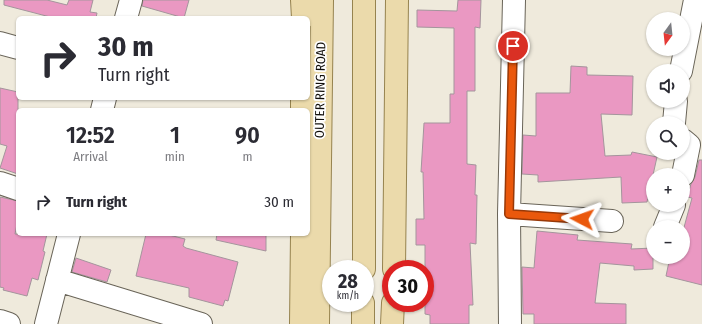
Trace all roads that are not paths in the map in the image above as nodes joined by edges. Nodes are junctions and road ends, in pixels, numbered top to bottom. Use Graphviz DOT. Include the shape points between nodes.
graph roads {
  1 [pos="131,0"];
  2 [pos="302,0"];
  3 [pos="322,0"];
  4 [pos="364,0"];
  5 [pos="397,0"];
  6 [pos="514,0"];
  7 [pos="695,0"];
  8 [pos="127,16"];
  9 [pos="302,16"];
  10 [pos="0,43"];
  11 [pos="16,47"];
  12 [pos="682,64"];
  13 [pos="0,183"];
  14 [pos="16,188"];
  15 [pos="509,214"];
  16 [pos="612,221"];
  17 [pos="69,236"];
  18 [pos="302,236"];
  19 [pos="364,260"];
  20 [pos="394,260"];
  21 [pos="57,280"];
  22 [pos="363,312"];
  23 [pos="393,312"];
  24 [pos="0,322"];
  25 [pos="8,324"];
  26 [pos="46,324"];
  27 [pos="201,324"];
  28 [pos="301,324"];
  29 [pos="318,324"];
  30 [pos="363,324"];
  31 [pos="392,324"];
  32 [pos="510,324"];
  1 -- 8 [label="street"];
  2 -- 9 [label="main road"];
  3 -- 29 [label="main road, OUTER RING ROAD"];
  4 -- 19 [label="main road"];
  5 -- 20 [label="main road"];
  6 -- 15 [label="street"];
  7 -- 12 [label="street"];
  10 -- 11 [label="street"];
  13 -- 14 [label="street"];
  15 -- 16 [label="street"];
  15 -- 32 [label="street"];
  17 -- 21 [label="street"];
  18 -- 28 [label="main road"];
  21 -- 26 [label="street"];
  21 -- 27 [label="street"];
  22 -- 30 [label="main road"];
  23 -- 31 [label="main road"];
  24 -- 25 [label="street"];
}
